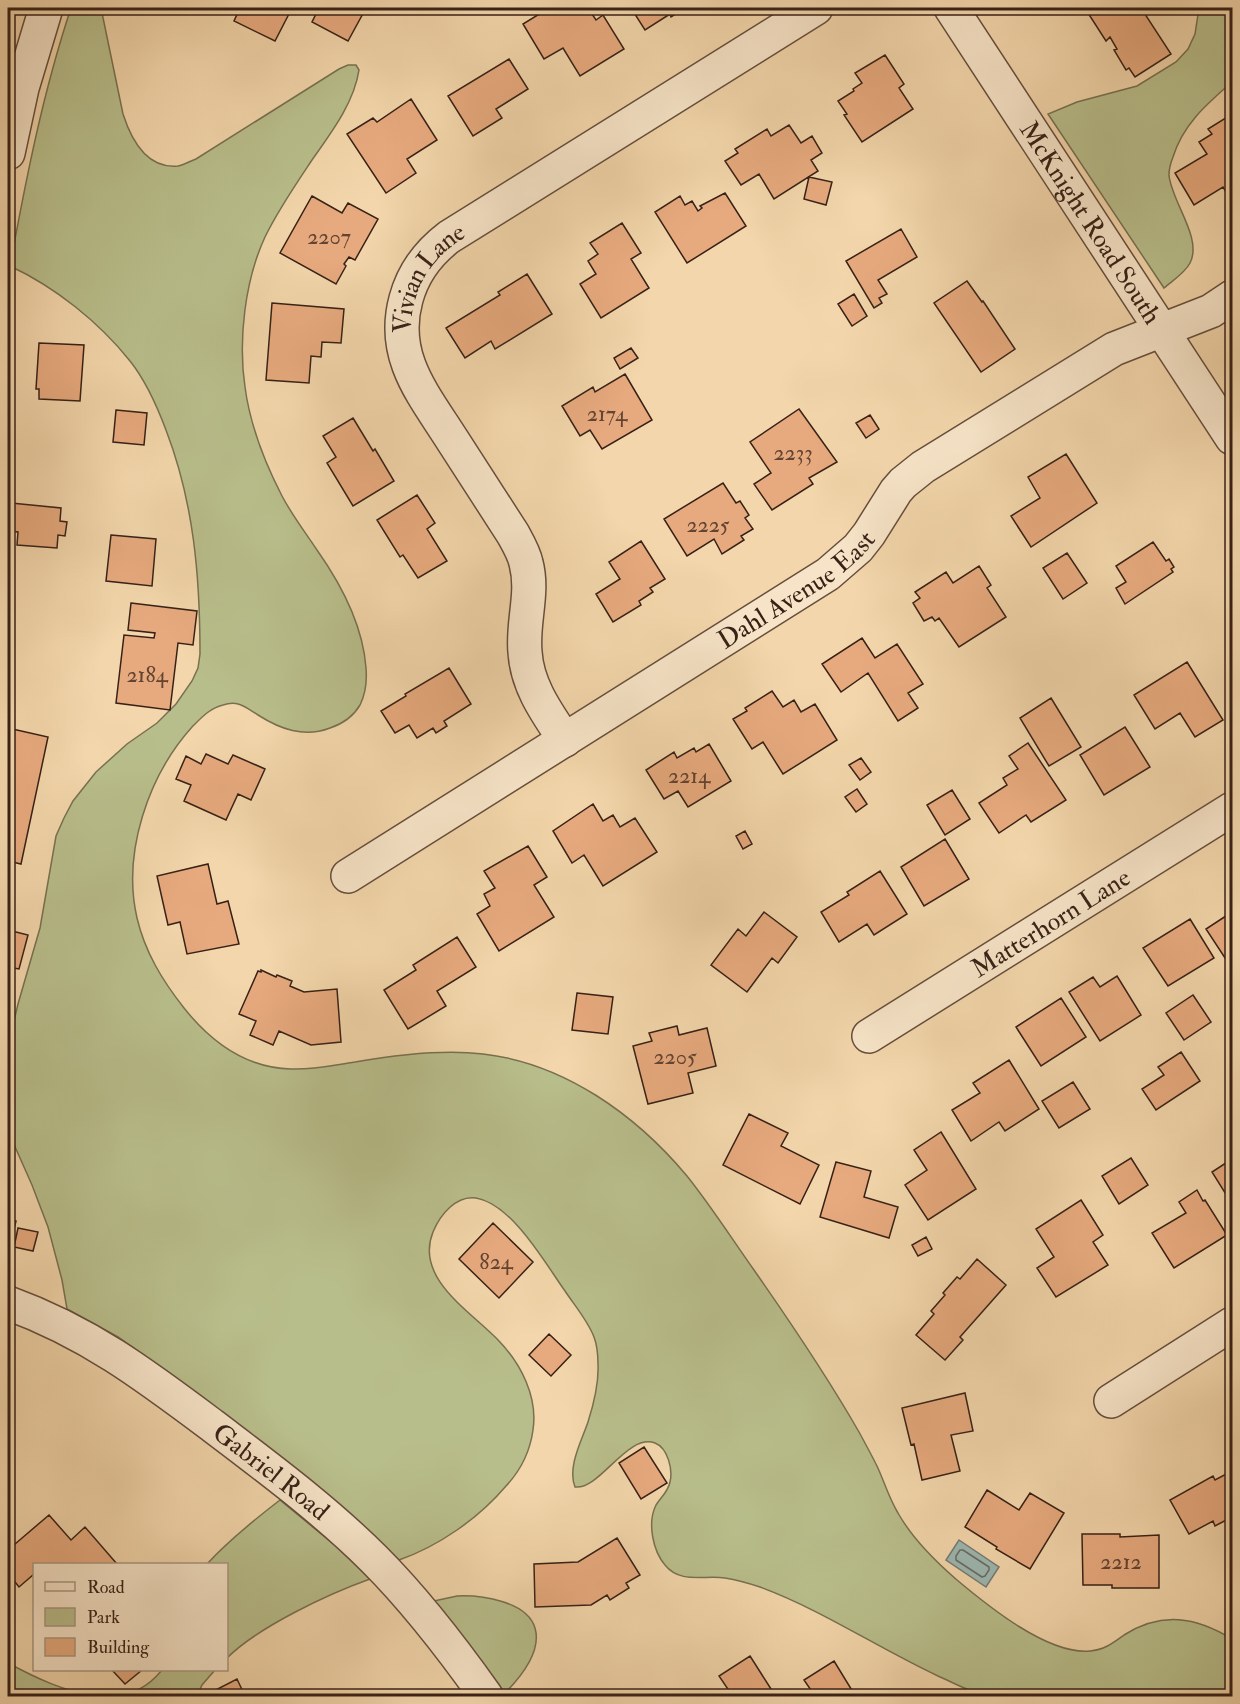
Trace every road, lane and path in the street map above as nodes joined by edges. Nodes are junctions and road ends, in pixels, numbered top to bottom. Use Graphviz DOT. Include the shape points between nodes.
graph roads {
  1 [pos="46,8"];
  2 [pos="816,8"];
  3 [pos="951,8"];
  4 [pos="8,153"];
  5 [pos="1233,297"];
  6 [pos="1162,330"];
  7 [pos="1233,438"];
  8 [pos="565,740"];
  9 [pos="1233,809"];
  10 [pos="348,876"];
  11 [pos="869,1036"];
  12 [pos="8,1304"];
  13 [pos="1233,1324"];
  14 [pos="1111,1401"];
  15 [pos="486,1696"];
  1 -- 4 [label="street"];
  2 -- 8 [label="street, Vivian Lane" via="449,237 420,266 408,294 401,331 406,359 427,401 524,556 529,584 524,644 527,669 537,695"];
  3 -- 6 [label="street, McKnight Road South"];
  5 -- 6 [label="street, Dahl Avenue East" via="1211,311"];
  6 -- 7 [label="street, McKnight Road South"];
  6 -- 8 [label="street, Dahl Avenue East" via="1114,349 923,467 897,491 858,548 828,574"];
  8 -- 10 [label="street, Dahl Avenue East"];
  9 -- 11 [label="street, Matterhorn Lane"];
  12 -- 15 [label="street, Gabriel Road" via="61,1325 123,1361 316,1507 402,1589"];
  13 -- 14 [label="street"];
}
